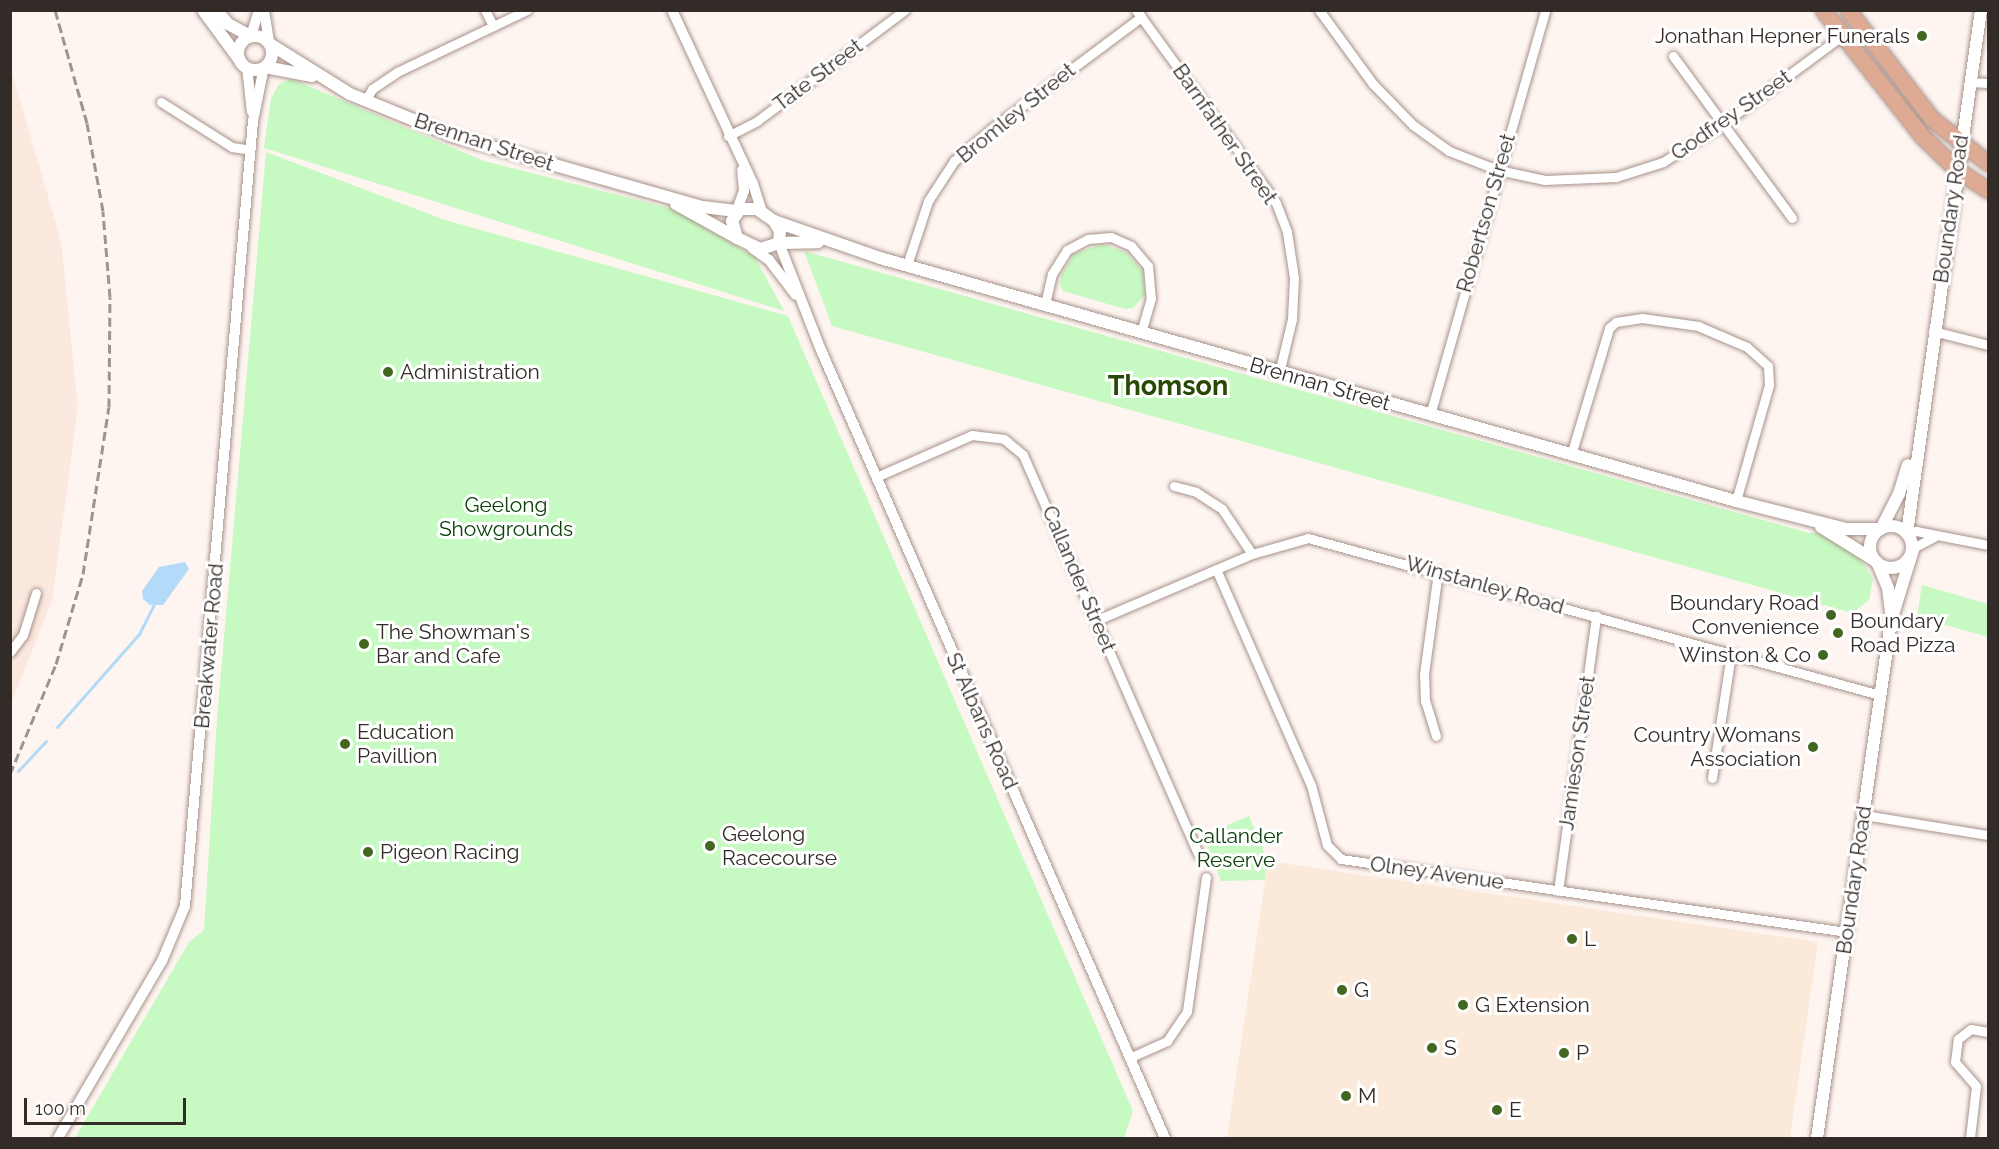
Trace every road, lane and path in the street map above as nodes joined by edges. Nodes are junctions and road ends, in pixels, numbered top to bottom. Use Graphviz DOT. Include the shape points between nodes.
graph roads {
  1 [pos="203,10"];
  2 [pos="216,10"];
  3 [pos="259,10"];
  4 [pos="264,10"];
  5 [pos="485,10"];
  6 [pos="527,10"];
  7 [pos="672,10"];
  8 [pos="905,10"];
  9 [pos="1319,10"];
  10 [pos="1545,10"];
  11 [pos="1823,10"];
  12 [pos="1848,10"];
  13 [pos="1981,10"];
  14 [pos="1138,14"];
  15 [pos="493,26"];
  16 [pos="1843,35"];
  17 [pos="251,36"];
  18 [pos="269,43"];
  19 [pos="1673,56"];
  20 [pos="243,64"];
  21 [pos="264,67"];
  22 [pos="324,80"];
  23 [pos="1970,82"];
  24 [pos="1989,83"];
  25 [pos="365,101"];
  26 [pos="161,102"];
  27 [pos="253,121"];
  28 [pos="1724,123"];
  29 [pos="728,136"];
  30 [pos="1961,142"];
  31 [pos="250,150"];
  32 [pos="739,158"];
  33 [pos="1989,163"];
  34 [pos="1498,170"];
  35 [pos="1958,170"];
  36 [pos="1989,190"];
  37 [pos="648,191"];
  38 [pos="736,210"];
  39 [pos="762,211"];
  40 [pos="1792,218"];
  41 [pos="774,221"];
  42 [pos="779,243"];
  43 [pos="745,244"];
  44 [pos="834,244"];
  45 [pos="907,265"];
  46 [pos="801,303"];
  47 [pos="1045,304"];
  48 [pos="1933,331"];
  49 [pos="1141,333"];
  50 [pos="1989,345"];
  51 [pos="1280,373"];
  52 [pos="1923,409"];
  53 [pos="1430,415"];
  54 [pos="1571,455"];
  55 [pos="876,477"];
  56 [pos="1174,486"];
  57 [pos="1736,501"];
  58 [pos="1807,520"];
  59 [pos="1881,529"];
  60 [pos="1907,534"];
  61 [pos="1946,536"];
  62 [pos="1989,545"];
  63 [pos="1913,549"];
  64 [pos="1252,554"];
  65 [pos="1875,561"];
  66 [pos="1216,569"];
  67 [pos="1438,572"];
  68 [pos="36,593"];
  69 [pos="1596,616"];
  70 [pos="1097,620"];
  71 [pos="1891,620"];
  72 [pos="10,652"];
  73 [pos="1731,654"];
  74 [pos="1880,694"];
  75 [pos="1436,736"];
  76 [pos="1712,778"];
  77 [pos="1864,815"];
  78 [pos="1989,835"];
  79 [pos="1198,854"];
  80 [pos="1206,878"];
  81 [pos="1558,891"];
  82 [pos="1847,932"];
  83 [pos="1989,1032"];
  84 [pos="1129,1058"];
  85 [pos="58,1138"];
  86 [pos="1165,1138"];
  87 [pos="1817,1138"];
  88 [pos="1970,1138"];
  1 -- 20 [label="main road"];
  2 -- 17 [label="main road" via="228,24"];
  3 -- 17 [label="street"];
  4 -- 18 [label="street"];
  5 -- 15 [label="street"];
  6 -- 15 [label="street"];
  7 -- 29 [label="street"];
  8 -- 29 [label="street, Tate Street" via="757,121"];
  9 -- 34 [label="street, Godfrey Street" via="1373,84 1413,125 1449,150"];
  10 -- 34 [label="street, Robertson Street"];
  11 -- 16 [label="highway"];
  12 -- 30 [label="highway" via="1932,119"];
  13 -- 23 [label="main road, Boundary Road"];
  14 -- 45 [label="street, Bromley Street" via="954,161 928,201"];
  14 -- 51 [label="street, Barnfather Street" via="1276,203 1287,232 1294,278 1292,319"];
  15 -- 25 [label="street" via="392,75 372,89"];
  16 -- 28 [label="street, Godfrey Street"];
  16 -- 35 [label="highway" via="1903,115"];
  17 -- 18 [label="main road"];
  17 -- 20 [label="main road" via="240,46"];
  18 -- 21 [label="main road" via="271,59"];
  18 -- 22 [label="main road, Brennan Street"];
  19 -- 28 [label="street"];
  20 -- 21 [label="main road"];
  20 -- 27 [label="street, Breakwater Road"];
  21 -- 22 [label="main road, Brennan Street" via="294,70"];
  21 -- 27 [label="street, Breakwater Road"];
  22 -- 25 [label="main road, Brennan Street"];
  23 -- 24 [label="street"];
  23 -- 30 [label="main road, Boundary Road"];
  25 -- 37 [label="main road, Brennan Street" via="453,136"];
  26 -- 31 [label="street" via="232,147"];
  27 -- 31 [label="street, Breakwater Road"];
  28 -- 34 [label="street, Godfrey Street" via="1663,162 1617,177 1545,180"];
  28 -- 40 [label="street"];
  29 -- 32 [label="street"];
  30 -- 33 [label="highway"];
  30 -- 35 [label="main road, Boundary Road"];
  31 -- 85 [label="street, Breakwater Road" via="185,906 162,960"];
  32 -- 38 [label="street" via="744,187"];
  32 -- 39 [label="street"];
  34 -- 53 [label="street, Robertson Street"];
  35 -- 36 [label="highway"];
  35 -- 48 [label="main road, Boundary Road"];
  37 -- 38 [label="main road, Brennan Street"];
  37 -- 43 [label="main road, Brennan Street"];
  38 -- 39 [label="main road"];
  38 -- 43 [label="main road" via="732,229"];
  39 -- 41 [label="main road"];
  41 -- 42 [label="main road" via="780,231"];
  41 -- 44 [label="main road, Brennan Street"];
  42 -- 43 [label="main road" via="768,249"];
  42 -- 44 [label="main road, Brennan Street"];
  42 -- 46 [label="street, St Albans Road"];
  43 -- 46 [label="street, St Albans Road" via="769,260"];
  44 -- 45 [label="main road, Brennan Street"];
  45 -- 47 [label="main road, Brennan Street"];
  46 -- 55 [label="street, St Albans Road"];
  47 -- 49 [label="main road, Brennan Street"];
  47 -- 49 [label="street" via="1059,260 1067,249 1088,239 1111,237 1131,246 1148,266 1151,298"];
  48 -- 50 [label="street"];
  48 -- 52 [label="main road, Boundary Road"];
  49 -- 51 [label="main road, Brennan Street"];
  51 -- 53 [label="main road, Brennan Street"];
  52 -- 59 [label="main road, Boundary Road" via="1901,490"];
  52 -- 60 [label="main road, Boundary Road"];
  53 -- 54 [label="main road, Brennan Street"];
  54 -- 57 [label="main road, Brennan Street"];
  54 -- 57 [label="street" via="1609,328 1616,322 1642,318 1698,326 1747,347 1768,366 1769,385"];
  55 -- 70 [label="street, Callander Street" via="972,435 994,435 1015,446 1033,473"];
  55 -- 84 [label="street, St Albans Road"];
  56 -- 64 [label="street" via="1196,492 1221,509"];
  57 -- 58 [label="main road, Brennan Street"];
  58 -- 59 [label="main road, Brennan Street" via="1851,530"];
  58 -- 65 [label="main road, Brennan Street"];
  59 -- 60 [label="main road" via="1895,527"];
  59 -- 65 [label="main road" via="1870,544"];
  60 -- 61 [label="street" via="1914,531"];
  60 -- 63 [label="main road"];
  61 -- 62 [label="street"];
  61 -- 63 [label="street" via="1928,537"];
  63 -- 65 [label="main road" via="1898,567 1888,568"];
  63 -- 71 [label="main road, Boundary Road"];
  64 -- 66 [label="street, Winstanley Road"];
  64 -- 67 [label="street, Winstanley Road" via="1308,537"];
  65 -- 71 [label="main road, Boundary Road" via="1889,591"];
  66 -- 70 [label="street, Winstanley Road"];
  66 -- 81 [label="street, Olney Avenue" via="1311,785 1326,844 1335,855 1346,860"];
  67 -- 69 [label="street, Winstanley Road"];
  67 -- 75 [label="street" via="1424,674 1425,702"];
  68 -- 72 [label="street" via="23,635"];
  69 -- 73 [label="street, Winstanley Road"];
  69 -- 81 [label="street, Jamieson Street"];
  70 -- 79 [label="street, Callander Street"];
  71 -- 74 [label="main road, Boundary Road"];
  73 -- 74 [label="street, Winstanley Road"];
  73 -- 76 [label="street"];
  74 -- 77 [label="main road, Boundary Road"];
  77 -- 78 [label="street"];
  77 -- 82 [label="main road, Boundary Road"];
  80 -- 84 [label="street" via="1187,1011 1167,1041"];
  81 -- 82 [label="street, Olney Avenue"];
  82 -- 87 [label="main road, Boundary Road"];
  83 -- 88 [label="street" via="1971,1029 1958,1039 1955,1062 1976,1086"];
  84 -- 86 [label="street, St Albans Road"];
}
